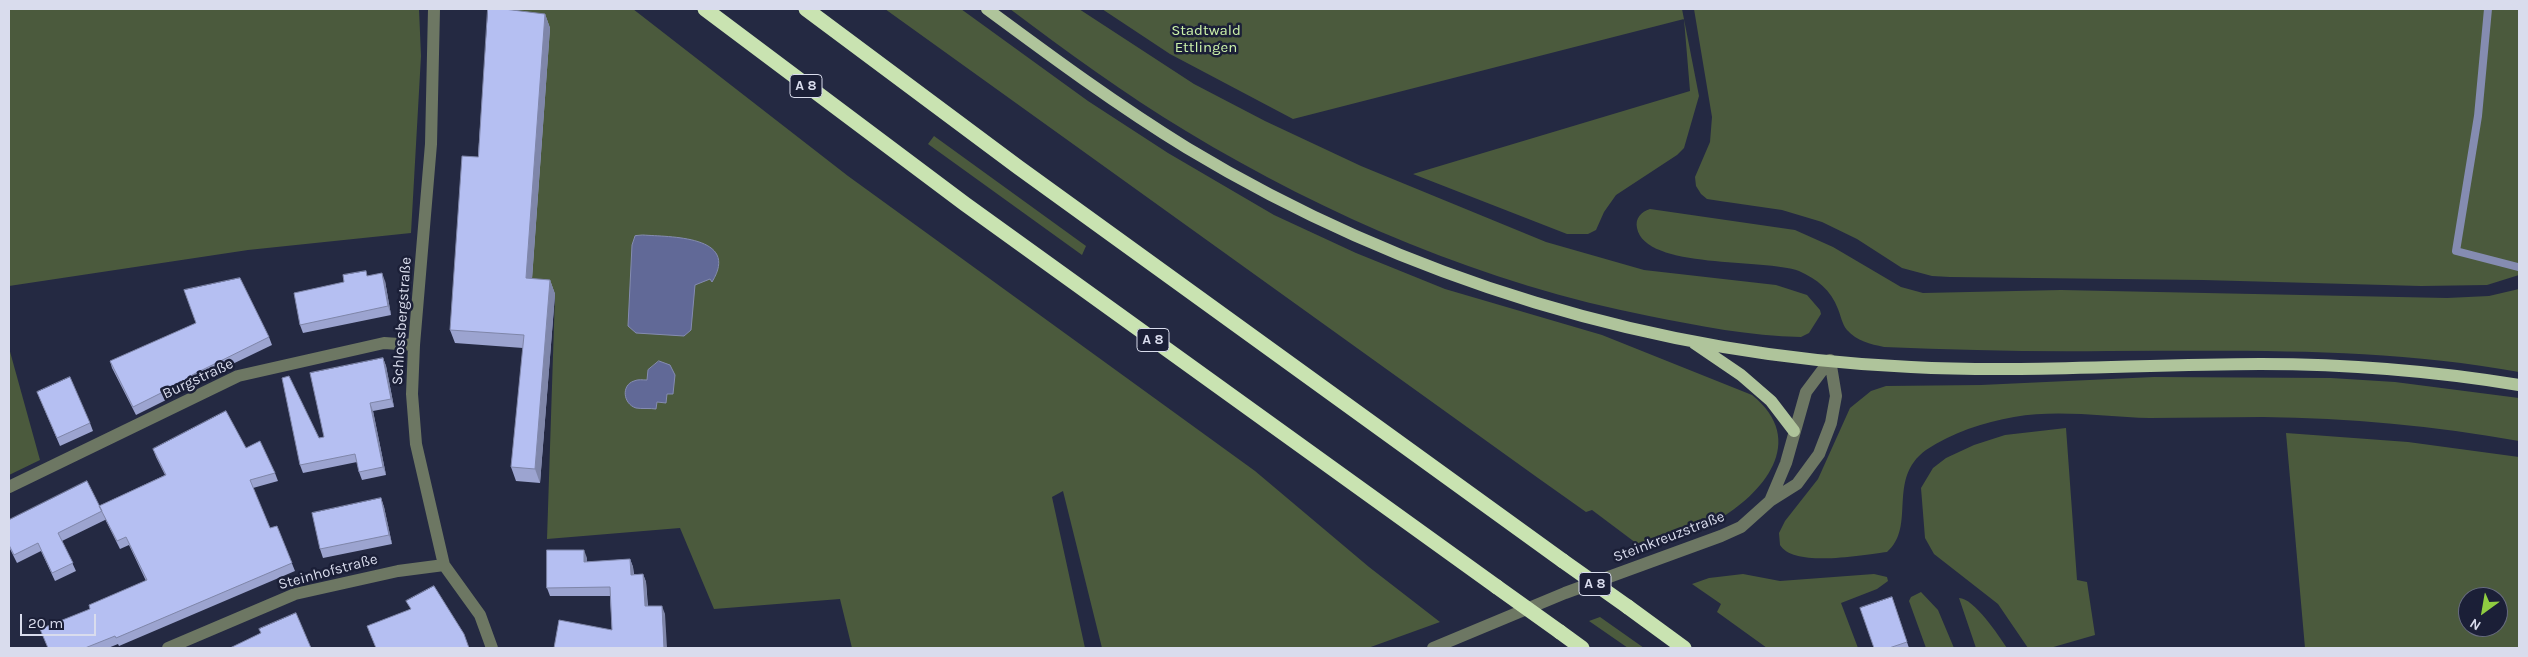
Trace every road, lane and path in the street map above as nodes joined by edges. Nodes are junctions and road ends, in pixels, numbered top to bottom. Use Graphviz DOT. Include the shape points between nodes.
graph roads {
  1 [pos="434,9"];
  2 [pos="705,9"];
  3 [pos="806,9"];
  4 [pos="987,9"];
  5 [pos="1690,340"];
  6 [pos="414,345"];
  7 [pos="1830,360"];
  8 [pos="2519,385"];
  9 [pos="1794,431"];
  10 [pos="9,488"];
  11 [pos="1770,501"];
  12 [pos="444,565"];
  13 [pos="168,648"];
  14 [pos="492,648"];
  15 [pos="1433,648"];
  16 [pos="1582,648"];
  17 [pos="1684,648"];
  1 -- 6 [label="street, Schlossbergstraße" via="432,144"];
  2 -- 16 [label="highway, A 8, bridge" via="909,163"];
  3 -- 17 [label="highway, A 8, bridge" via="1018,167"];
  4 -- 5 [label="main road" via="1160,131 1228,171 1334,226 1431,266 1535,302"];
  5 -- 7 [label="main road"];
  5 -- 9 [label="main road" via="1741,375 1771,401"];
  6 -- 10 [label="street, Burgstraße" via="384,343 238,376"];
  6 -- 12 [label="street, Schlossbergstraße" via="412,394 416,444"];
  7 -- 8 [label="main road" via="1908,367 2000,369 2262,364 2333,366 2436,374"];
  7 -- 9 [label="street, Steinkreuzstraße" via="1806,392"];
  7 -- 11 [label="street, Steinkreuzstraße" via="1836,396 1831,423 1819,454 1797,484"];
  9 -- 11 [label="street, Steinkreuzstraße" via="1786,463"];
  11 -- 15 [label="street, Steinkreuzstraße" via="1741,527 1721,536 1565,593"];
  12 -- 13 [label="street, Steinhofstraße" via="398,571 296,594"];
  12 -- 14 [label="street, Schlossbergstraße" via="480,615"];
}
